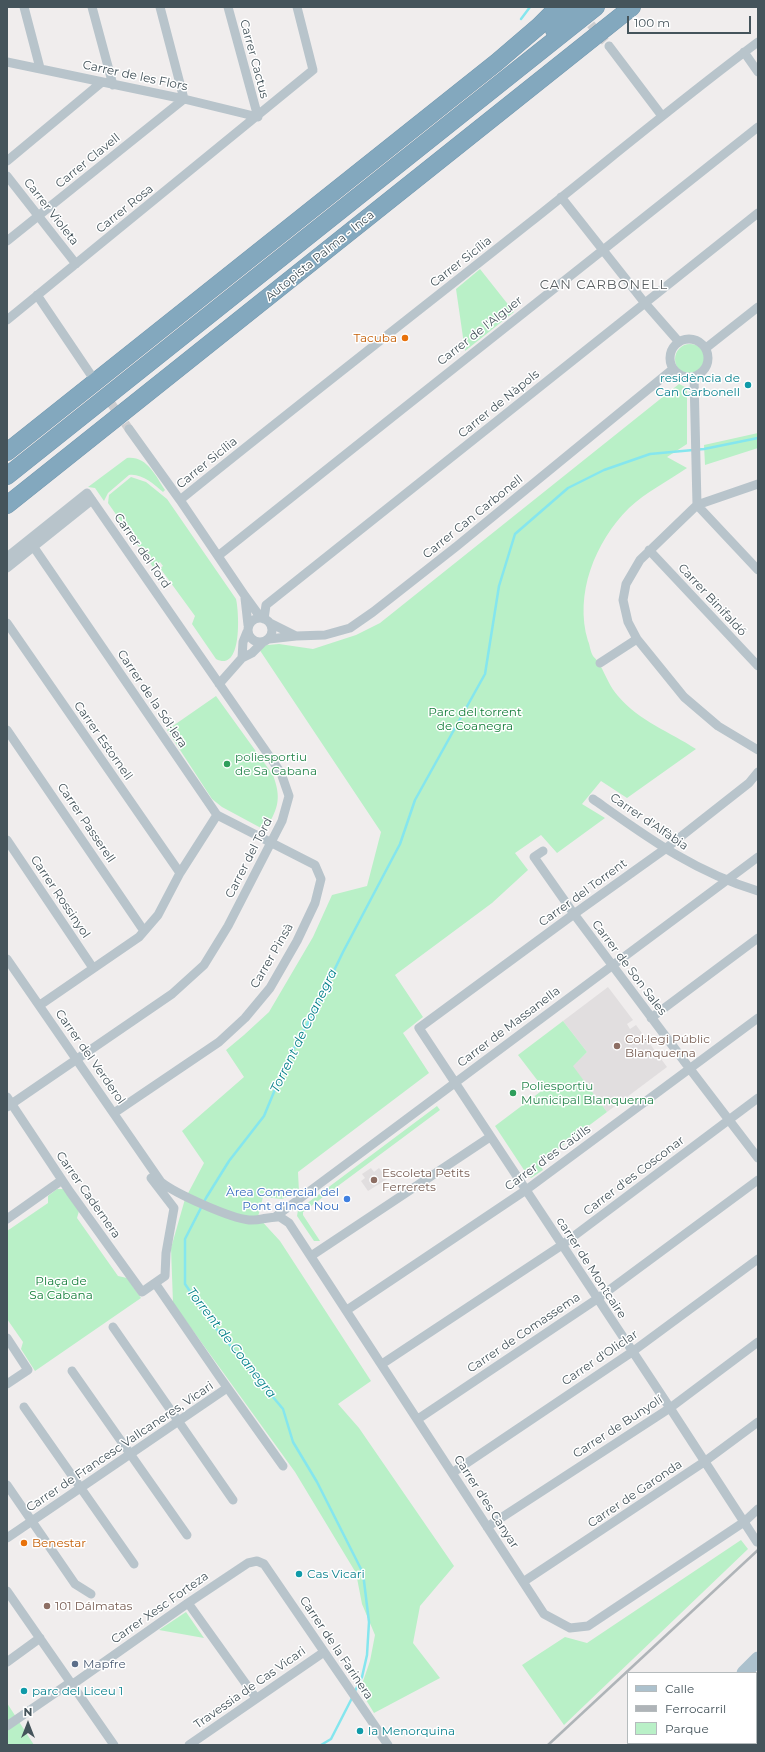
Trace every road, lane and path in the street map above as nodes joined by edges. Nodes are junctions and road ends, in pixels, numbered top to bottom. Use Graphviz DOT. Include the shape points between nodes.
graph roads {
  1 [pos="24,7"];
  2 [pos="92,7"];
  3 [pos="160,7"];
  4 [pos="228,7"];
  5 [pos="297,7"];
  6 [pos="558,7"];
  7 [pos="574,7"];
  8 [pos="596,7"];
  9 [pos="632,7"];
  10 [pos="758,42"];
  11 [pos="609,46"];
  12 [pos="744,52"];
  13 [pos="7,62"];
  14 [pos="520,67"];
  15 [pos="40,68"];
  16 [pos="758,72"];
  17 [pos="102,82"];
  18 [pos="113,85"];
  19 [pos="184,99"];
  20 [pos="662,116"];
  21 [pos="258,117"];
  22 [pos="758,127"];
  23 [pos="7,161"];
  24 [pos="7,176"];
  25 [pos="562,197"];
  26 [pos="758,213"];
  27 [pos="39,216"];
  28 [pos="7,242"];
  29 [pos="602,249"];
  30 [pos="76,264"];
  31 [pos="37,296"];
  32 [pos="644,302"];
  33 [pos="758,307"];
  34 [pos="7,320"];
  35 [pos="679,342"];
  36 [pos="706,348"];
  37 [pos="673,369"];
  38 [pos="91,375"];
  39 [pos="694,377"];
  40 [pos="129,429"];
  41 [pos="7,452"];
  42 [pos="7,476"];
  43 [pos="758,484"];
  44 [pos="92,500"];
  45 [pos="180,500"];
  46 [pos="7,505"];
  47 [pos="697,505"];
  48 [pos="33,546"];
  49 [pos="650,550"];
  50 [pos="218,556"];
  51 [pos="7,557"];
  52 [pos="7,568"];
  53 [pos="758,570"];
  54 [pos="244,596"];
  55 [pos="265,620"];
  56 [pos="7,623"];
  57 [pos="248,628"];
  58 [pos="296,636"];
  59 [pos="637,639"];
  60 [pos="266,641"];
  61 [pos="242,658"];
  62 [pos="600,663"];
  63 [pos="758,666"];
  64 [pos="219,684"];
  65 [pos="7,730"];
  66 [pos="758,750"];
  67 [pos="758,772"];
  68 [pos="593,799"];
  69 [pos="217,815"];
  70 [pos="7,840"];
  71 [pos="270,843"];
  72 [pos="665,849"];
  73 [pos="543,851"];
  74 [pos="758,857"];
  75 [pos="180,873"];
  76 [pos="726,881"];
  77 [pos="758,891"];
  78 [pos="574,914"];
  79 [pos="144,931"];
  80 [pos="758,938"];
  81 [pos="7,959"];
  82 [pos="613,966"];
  83 [pos="93,968"];
  84 [pos="40,1005"];
  85 [pos="652,1018"];
  86 [pos="758,1018"];
  87 [pos="418,1028"];
  88 [pos="76,1060"];
  89 [pos="690,1069"];
  90 [pos="455,1083"];
  91 [pos="758,1098"];
  92 [pos="9,1103"];
  93 [pos="114,1113"];
  94 [pos="730,1119"];
  95 [pos="490,1137"];
  96 [pos="758,1158"];
  97 [pos="152,1169"];
  98 [pos="62,1180"];
  99 [pos="758,1180"];
  100 [pos="526,1190"];
  101 [pos="273,1217"];
  102 [pos="7,1219"];
  103 [pos="562,1245"];
  104 [pos="311,1256"];
  105 [pos="758,1259"];
  106 [pos="156,1283"];
  107 [pos="597,1299"];
  108 [pos="347,1310"];
  109 [pos="113,1327"];
  110 [pos="7,1338"];
  111 [pos="758,1342"];
  112 [pos="632,1352"];
  113 [pos="382,1364"];
  114 [pos="72,1370"];
  115 [pos="7,1384"];
  116 [pos="227,1388"];
  117 [pos="24,1407"];
  118 [pos="670,1408"];
  119 [pos="418,1419"];
  120 [pos="179,1421"];
  121 [pos="758,1422"];
  122 [pos="130,1455"];
  123 [pos="704,1462"];
  124 [pos="282,1466"];
  125 [pos="452,1473"];
  126 [pos="7,1485"];
  127 [pos="82,1488"];
  128 [pos="233,1500"];
  129 [pos="758,1509"];
  130 [pos="32,1521"];
  131 [pos="744,1522"];
  132 [pos="487,1527"];
  133 [pos="187,1535"];
  134 [pos="7,1538"];
  135 [pos="756,1542"];
  136 [pos="134,1564"];
  137 [pos="264,1564"];
  138 [pos="523,1582"];
  139 [pos="7,1591"];
  140 [pos="90,1594"];
  141 [pos="188,1603"];
  142 [pos="40,1638"];
  143 [pos="324,1652"];
  144 [pos="758,1659"];
  145 [pos="7,1662"];
  146 [pos="745,1672"];
  147 [pos="72,1683"];
  148 [pos="256,1698"];
  149 [pos="7,1726"];
  150 [pos="114,1745"];
  151 [pos="189,1745"];
  152 [pos="388,1745"];
  1 -- 15 [label="street"];
  2 -- 18 [label="street"];
  3 -- 19 [label="street"];
  4 -- 21 [label="street, Carrer Cactus"];
  5 -- 21 [label="street, Carrer Rosa" via="313,70"];
  6 -- 41 [label="highway" via="497,62"];
  7 -- 14 [label="highway"];
  8 -- 14 [label="highway, Autopista Palma - Inca"];
  9 -- 46 [label="highway, Autopista Palma - Inca"];
  10 -- 12 [label="street, Carrer Sicília"];
  11 -- 20 [label="street"];
  12 -- 16 [label="street"];
  12 -- 20 [label="street, Carrer Sicília"];
  13 -- 15 [label="street, Carrer de les Flors"];
  14 -- 42 [label="highway, Autopista Palma - Inca"];
  15 -- 17 [label="street, Carrer de les Flors"];
  17 -- 18 [label="street, Carrer de les Flors"];
  17 -- 23 [label="street"];
  18 -- 19 [label="street, Carrer de les Flors"];
  19 -- 21 [label="street, Carrer de les Flors"];
  19 -- 27 [label="street, Carrer Clavell"];
  20 -- 25 [label="street, Carrer Sicília"];
  21 -- 30 [label="street, Carrer Rosa"];
  22 -- 29 [label="street, Carrer de l'Alguer"];
  24 -- 27 [label="street, Carrer Violeta"];
  25 -- 29 [label="street"];
  25 -- 45 [label="street, Carrer Sicília"];
  26 -- 32 [label="street, Carrer de Nàpols"];
  27 -- 28 [label="street, Carrer Clavell"];
  27 -- 30 [label="street, Carrer Violeta"];
  29 -- 32 [label="street"];
  29 -- 50 [label="street, Carrer de l'Alguer"];
  30 -- 31 [label="street, Carrer Rosa"];
  31 -- 34 [label="street, Carrer Rosa"];
  31 -- 38 [label="street"];
  32 -- 35 [label="street"];
  32 -- 55 [label="street, Carrer de Nàpols" via="266,605"];
  33 -- 36 [label="street"];
  35 -- 36 [label="street" via="691,339"];
  35 -- 37 [label="street" via="674,346 670,357"];
  36 -- 39 [label="street" via="709,360 707,366"];
  37 -- 39 [label="street" via="682,376"];
  37 -- 58 [label="street, Carrer Can Carbonell" via="373,612 350,628 325,635"];
  39 -- 47 [label="street"];
  40 -- 45 [label="street"];
  43 -- 47 [label="street"];
  44 -- 48 [label="street"];
  44 -- 51 [label="street" via="87,494"];
  44 -- 64 [label="street, Carrer del Tord"];
  45 -- 50 [label="street"];
  47 -- 49 [label="street"];
  47 -- 53 [label="street"];
  48 -- 52 [label="street"];
  48 -- 69 [label="street, Carrer de la Sól·lera"];
  49 -- 59 [label="street" via="633,570 626,584 623,600 628,622"];
  49 -- 63 [label="street, Carrer Binifaldó"];
  50 -- 54 [label="street"];
  54 -- 55 [label="street"];
  54 -- 57 [label="street"];
  55 -- 57 [label="street" via="252,620"];
  55 -- 58 [label="street, Carrer Can Carbonell"];
  55 -- 60 [label="street" via="272,630"];
  56 -- 75 [label="street, Carrer Estornell"];
  57 -- 60 [label="street" via="252,640"];
  57 -- 61 [label="street"];
  58 -- 60 [label="street"];
  59 -- 62 [label="street"];
  59 -- 66 [label="street" via="684,697 718,726"];
  60 -- 61 [label="street"];
  61 -- 64 [label="street"];
  64 -- 71 [label="street, Carrer del Tord" via="281,773 289,796 282,821"];
  65 -- 79 [label="street, Carrer Passerell"];
  67 -- 72 [label="street, Carrer del Torrent" via="749,783"];
  68 -- 72 [label="street, Carrer d'Alfàbia"];
  69 -- 71 [label="street, Carrer de la Sól·lera"];
  69 -- 75 [label="street"];
  70 -- 83 [label="street, Carrer Rossinyol"];
  71 -- 88 [label="street, Carrer del Tord" via="228,926 204,965 172,994"];
  71 -- 93 [label="street, Carrer Pinsà" via="315,865 321,879 312,910 274,981 245,1018 220,1042"];
  72 -- 76 [label="street, Carrer d'Alfàbia"];
  72 -- 78 [label="street, Carrer del Torrent"];
  73 -- 78 [label="street, Carrer de Son Sales" via="534,857"];
  74 -- 76 [label="street, Carrer de Massanella"];
  75 -- 79 [label="street" via="158,915"];
  76 -- 77 [label="street, Carrer d'Alfàbia"];
  76 -- 82 [label="street, Carrer de Massanella"];
  78 -- 82 [label="street, Carrer de Son Sales"];
  78 -- 87 [label="street, Carrer del Torrent"];
  79 -- 83 [label="street"];
  80 -- 85 [label="street"];
  81 -- 84 [label="street, Carrer del Verderol"];
  82 -- 85 [label="street, Carrer de Son Sales"];
  82 -- 90 [label="street, Carrer de Massanella"];
  83 -- 84 [label="street"];
  84 -- 88 [label="street, Carrer del Verderol"];
  85 -- 89 [label="street, Carrer de Son Sales"];
  86 -- 89 [label="street, Carrer d'es Caülls"];
  87 -- 90 [label="street, carrer de Montcaire"];
  88 -- 92 [label="street, Carrer del Tord"];
  88 -- 93 [label="street, Carrer del Verderol"];
  89 -- 94 [label="street, Carrer de Son Sales"];
  89 -- 100 [label="street, Carrer d'es Caülls"];
  90 -- 95 [label="street, carrer de Montcaire"];
  90 -- 101 [label="street, Carrer de Massanella"];
  91 -- 94 [label="street, Carrer d'es Cosconar"];
  92 -- 98 [label="street, Carrer Cadernera"];
  93 -- 97 [label="street, Carrer del Verderol"];
  94 -- 96 [label="street, Carrer de Son Sales"];
  94 -- 103 [label="street, Carrer d'es Cosconar"];
  95 -- 100 [label="street, carrer de Montcaire"];
  95 -- 104 [label="street"];
  97 -- 101 [label="street" via="167,1186 184,1196 244,1219"];
  97 -- 106 [label="street" via="151,1178 174,1208 164,1276"];
  98 -- 102 [label="street"];
  98 -- 106 [label="street, Carrer Cadernera" via="142,1292"];
  99 -- 107 [label="street, Carrer de Comassema"];
  100 -- 103 [label="street, carrer de Montcaire"];
  100 -- 108 [label="street, Carrer d'es Caülls"];
  101 -- 104 [label="street, Carrer d'es Canyar" via="283,1218 288,1222"];
  103 -- 107 [label="street, carrer de Montcaire"];
  103 -- 113 [label="street, Carrer d'es Cosconar"];
  104 -- 108 [label="street, Carrer d'es Canyar"];
  105 -- 112 [label="street, Carrer d'Oliclar"];
  106 -- 116 [label="street"];
  107 -- 112 [label="street, carrer de Montcaire"];
  107 -- 119 [label="street, Carrer de Comassema"];
  108 -- 113 [label="street, Carrer d'es Canyar"];
  109 -- 120 [label="street"];
  110 -- 115 [label="street" via="28,1370"];
  111 -- 118 [label="street, Carrer de Bunyolí"];
  112 -- 118 [label="street, carrer de Montcaire"];
  112 -- 125 [label="street, Carrer d'Oliclar"];
  113 -- 119 [label="street, Carrer d'es Canyar"];
  114 -- 122 [label="street"];
  116 -- 120 [label="street, Carrer de Francesc Vallcaneres, Vicari"];
  116 -- 124 [label="street"];
  117 -- 127 [label="street"];
  118 -- 123 [label="street, carrer de Montcaire"];
  118 -- 132 [label="street, Carrer de Bunyolí"];
  119 -- 125 [label="street, Carrer d'es Canyar"];
  120 -- 122 [label="street, Carrer de Francesc Vallcaneres, Vicari"];
  120 -- 128 [label="street"];
  121 -- 123 [label="street, Carrer de Garonda"];
  122 -- 127 [label="street, Carrer de Francesc Vallcaneres, Vicari"];
  122 -- 133 [label="street"];
  123 -- 131 [label="street, carrer de Montcaire"];
  123 -- 138 [label="street, Carrer de Garonda"];
  125 -- 132 [label="street, Carrer d'es Canyar"];
  126 -- 130 [label="street"];
  127 -- 130 [label="street, Carrer de Francesc Vallcaneres, Vicari"];
  127 -- 136 [label="street"];
  129 -- 131 [label="street"];
  130 -- 134 [label="street, Carrer de Francesc Vallcaneres, Vicari"];
  130 -- 140 [label="street" via="76,1584"];
  131 -- 135 [label="street, carrer de Montcaire"];
  131 -- 138 [label="street, Carrer d'es Canyar" via="588,1626 570,1628 544,1614"];
  132 -- 138 [label="street, Carrer d'es Canyar"];
  137 -- 141 [label="street, Carrer Xesc Forteza" via="257,1560 248,1563"];
  137 -- 143 [label="street, Carrer de la Farinera"];
  139 -- 142 [label="street"];
  141 -- 147 [label="street, Carrer Xesc Forteza"];
  141 -- 148 [label="street"];
  142 -- 145 [label="street"];
  142 -- 147 [label="street"];
  143 -- 148 [label="street, Travessia de Cas Vicari"];
  143 -- 152 [label="street, Carrer de la Farinera"];
  144 -- 146 [label="main road"];
  147 -- 149 [label="street, Carrer Xesc Forteza"];
  147 -- 150 [label="street"];
  148 -- 151 [label="street, Travessia de Cas Vicari"];
}
